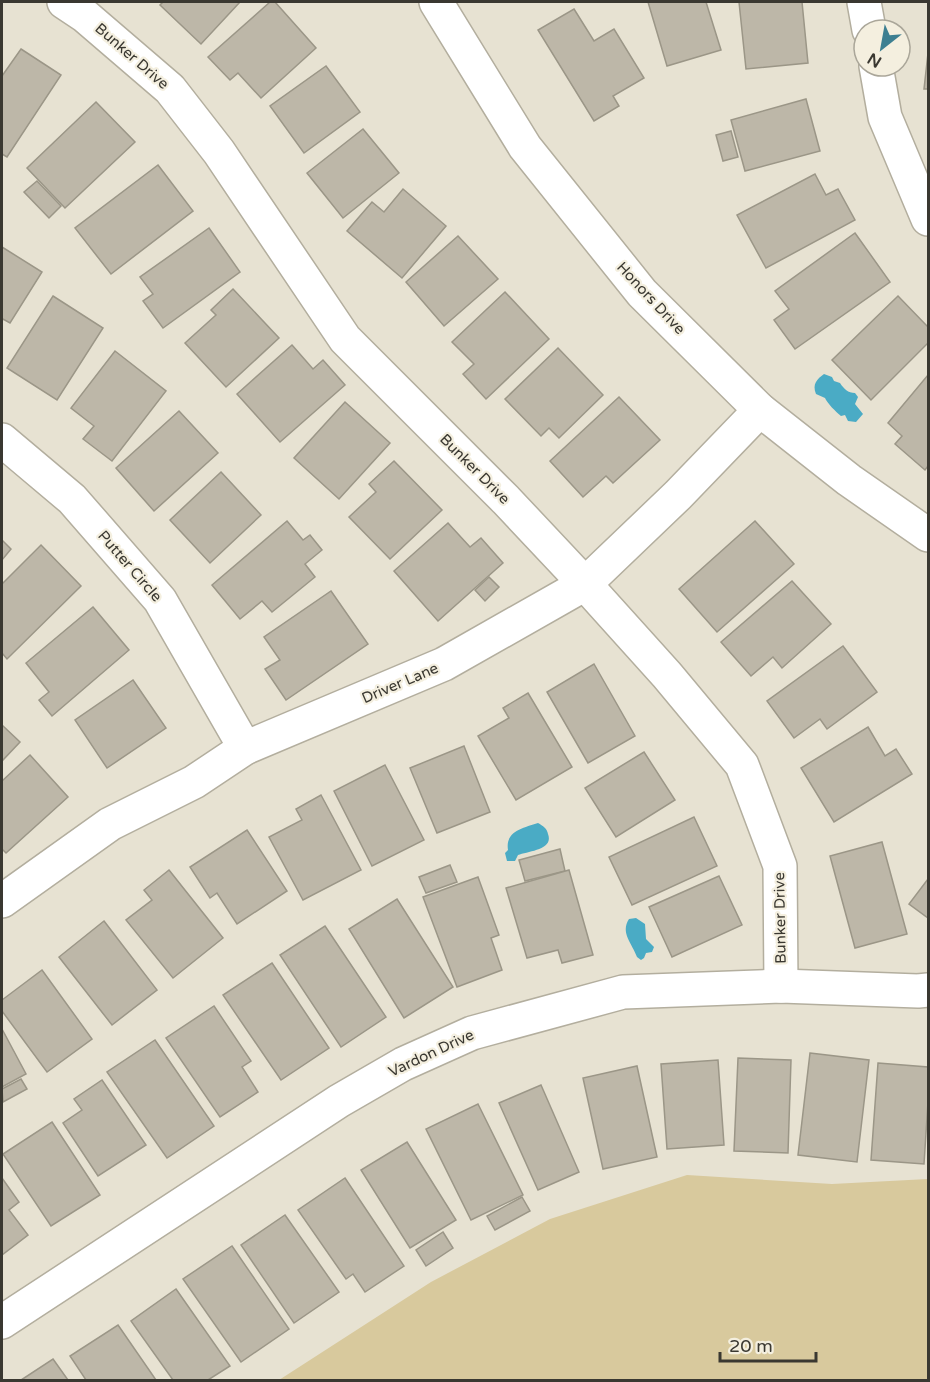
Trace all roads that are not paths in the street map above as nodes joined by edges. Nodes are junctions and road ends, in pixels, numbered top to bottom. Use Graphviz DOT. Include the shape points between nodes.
graph roads {
  1 [pos="64,2"];
  2 [pos="436,2"];
  3 [pos="864,2"];
  4 [pos="867,18"];
  5 [pos="878,78"];
  6 [pos="928,219"];
  7 [pos="760,410"];
  8 [pos="2,440"];
  9 [pos="928,535"];
  10 [pos="585,584"];
  11 [pos="245,748"];
  12 [pos="2,901"];
  13 [pos="781,986"];
  14 [pos="928,990"];
  15 [pos="2,1322"];
  1 -- 10 [label="street, Bunker Drive" via="170,89 219,152 345,339"];
  2 -- 7 [label="street, Honors Drive" via="525,147 642,293"];
  3 -- 4 [label="street"];
  5 -- 6 [label="street" via="885,117"];
  7 -- 9 [label="street, Honors Drive" via="849,480"];
  7 -- 10 [label="street, Driver Lane"];
  8 -- 11 [label="street, Putter Circle" via="72,499 160,600"];
  10 -- 11 [label="street, Driver Lane" via="444,664"];
  10 -- 13 [label="street, Bunker Drive" via="668,675 742,765 780,866"];
  11 -- 12 [label="street, Driver Lane" via="194,782 110,824"];
  13 -- 14 [label="street, Vardon Drive"];
  13 -- 15 [label="street, Vardon Drive" via="623,992 472,1033 403,1064 339,1101"];
}
